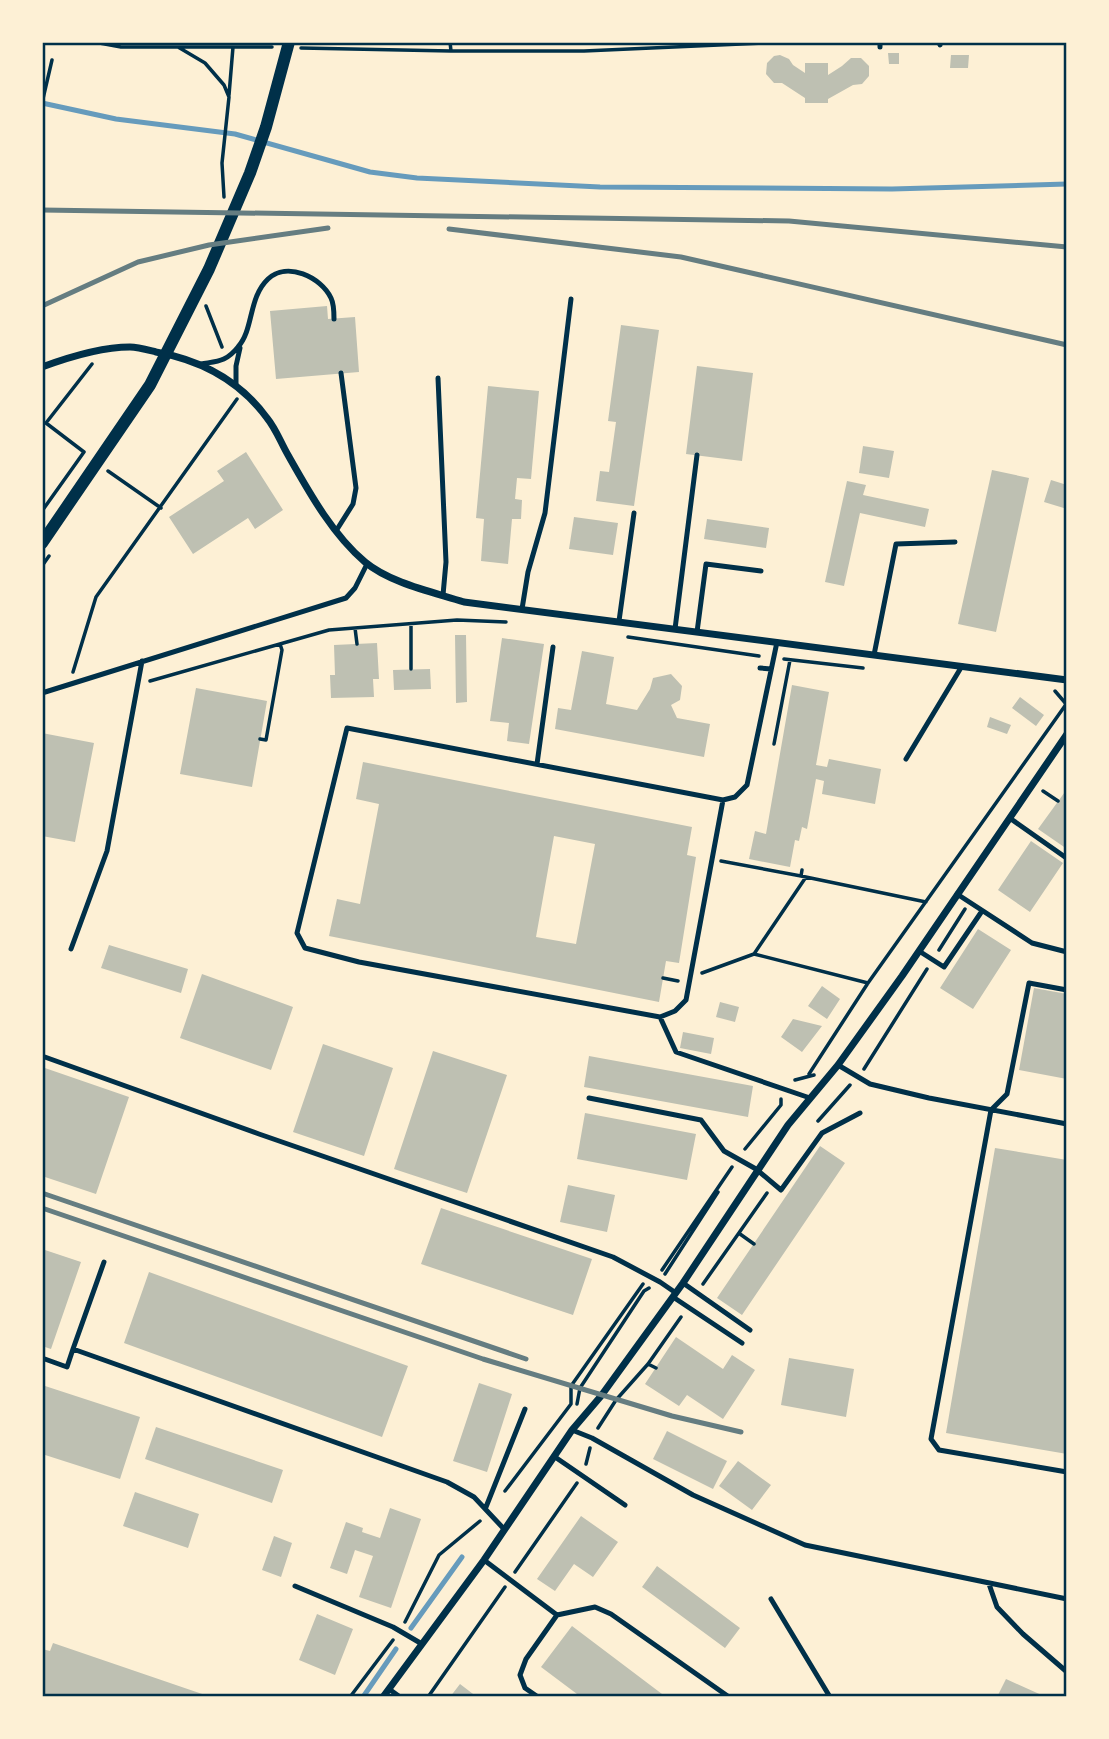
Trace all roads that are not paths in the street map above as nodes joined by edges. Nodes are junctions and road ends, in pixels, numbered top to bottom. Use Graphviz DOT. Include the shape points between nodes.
graph roads {
  1 [pos="289,42"];
  2 [pos="571,299"];
  3 [pos="334,319"];
  4 [pos="241,345"];
  5 [pos="201,365"];
  6 [pos="42,367"];
  7 [pos="341,373"];
  8 [pos="438,378"];
  9 [pos="236,385"];
  10 [pos="697,455"];
  11 [pos="634,513"];
  12 [pos="335,531"];
  13 [pos="955,542"];
  14 [pos="42,543"];
  15 [pos="367,564"];
  16 [pos="761,571"];
  17 [pos="443,596"];
  18 [pos="522,609"];
  19 [pos="619,621"];
  20 [pos="675,629"];
  21 [pos="697,632"];
  22 [pos="777,642"];
  23 [pos="553,648"];
  24 [pos="874,655"];
  25 [pos="142,661"];
  26 [pos="962,666"];
  27 [pos="760,668"];
  28 [pos="771,669"];
  29 [pos="1067,680"];
  30 [pos="42,693"];
  31 [pos="1067,734"];
  32 [pos="906,760"];
  33 [pos="537,764"];
  34 [pos="723,800"];
  35 [pos="1011,819"];
  36 [pos="1065,857"];
  37 [pos="957,894"];
  38 [pos="982,911"];
  39 [pos="71,949"];
  40 [pos="919,951"];
  41 [pos="1067,952"];
  42 [pos="1067,990"];
  43 [pos="660,1017"];
  44 [pos="42,1056"];
  45 [pos="838,1065"];
  46 [pos="589,1098"];
  47 [pos="810,1098"];
  48 [pos="991,1110"];
  49 [pos="860,1113"];
  50 [pos="1067,1124"];
  51 [pos="756,1169"];
  52 [pos="104,1262"];
  53 [pos="683,1283"];
  54 [pos="674,1295"];
  55 [pos="750,1330"];
  56 [pos="742,1343"];
  57 [pos="73,1349"];
  58 [pos="42,1358"];
  59 [pos="525,1409"];
  60 [pos="572,1430"];
  61 [pos="555,1457"];
  62 [pos="1067,1472"];
  63 [pos="625,1505"];
  64 [pos="487,1510"];
  65 [pos="504,1530"];
  66 [pos="484,1560"];
  67 [pos="989,1584"];
  68 [pos="296,1586"];
  69 [pos="771,1599"];
  70 [pos="1067,1599"];
  71 [pos="557,1615"];
  72 [pos="422,1644"];
  73 [pos="1067,1672"];
  74 [pos="389,1689"];
  75 [pos="383,1697"];
  76 [pos="400,1697"];
  77 [pos="538,1697"];
  78 [pos="729,1697"];
  79 [pos="830,1697"];
  1 -- 14 [label="street" via="266,128 234,212 186,315 150,384"];
  2 -- 18 [label="lane" via="545,513"];
  3 -- 4 [label="lane" via="332,300 318,282 297,272 279,272 257,292"];
  4 -- 5 [label="lane" via="227,359"];
  4 -- 9 [label="lane"];
  5 -- 6 [label="street" via="180,356 130,347 76,355"];
  5 -- 9 [label="street"];
  7 -- 12 [label="lane" via="356,488 353,504"];
  8 -- 17 [label="lane" via="446,562"];
  9 -- 12 [label="street" via="267,418"];
  10 -- 20 [label="lane"];
  11 -- 19 [label="lane"];
  12 -- 15 [label="street"];
  13 -- 24 [label="lane" via="896,544"];
  15 -- 17 [label="street"];
  15 -- 25 [label="lane" via="346,598"];
  16 -- 21 [label="lane" via="706,565"];
  17 -- 18 [label="street"];
  18 -- 19 [label="street"];
  19 -- 20 [label="street"];
  20 -- 21 [label="street"];
  21 -- 22 [label="street"];
  22 -- 24 [label="street"];
  22 -- 28 [label="lane"];
  23 -- 33 [label="lane"];
  24 -- 26 [label="street"];
  25 -- 30 [label="lane"];
  25 -- 39 [label="lane" via="107,851"];
  26 -- 29 [label="street"];
  26 -- 32 [label="lane"];
  27 -- 28 [label="lane"];
  28 -- 34 [label="lane" via="747,785 735,797"];
  31 -- 35 [label="street"];
  33 -- 34 [label="lane"];
  33 -- 43 [label="lane" via="347,729 297,933 305,948 359,962"];
  34 -- 43 [label="lane" via="686,1000"];
  35 -- 36 [label="lane"];
  35 -- 37 [label="street"];
  37 -- 38 [label="lane"];
  37 -- 40 [label="street"];
  38 -- 40 [label="lane" via="944,967"];
  38 -- 41 [label="lane" via="1032,943"];
  40 -- 45 [label="street"];
  42 -- 48 [label="lane" via="1030,983 1007,1094"];
  43 -- 47 [label="lane" via="676,1052"];
  44 -- 54 [label="lane" via="613,1257"];
  45 -- 47 [label="street"];
  45 -- 48 [label="lane" via="870,1084"];
  46 -- 51 [label="lane" via="701,1121 724,1152"];
  47 -- 51 [label="street"];
  48 -- 50 [label="lane"];
  48 -- 62 [label="lane" via="931,1439 939,1450"];
  49 -- 51 [label="lane" via="822,1133 781,1190"];
  51 -- 53 [label="street"];
  52 -- 57 [label="lane"];
  53 -- 54 [label="street"];
  53 -- 55 [label="lane"];
  54 -- 56 [label="lane"];
  54 -- 60 [label="street"];
  57 -- 58 [label="lane" via="67,1367"];
  57 -- 64 [label="lane" via="447,1482"];
  59 -- 64 [label="lane"];
  60 -- 61 [label="street"];
  60 -- 67 [label="lane" via="693,1495 805,1545"];
  61 -- 63 [label="lane"];
  61 -- 65 [label="street"];
  64 -- 65 [label="lane"];
  65 -- 66 [label="street"];
  66 -- 71 [label="lane"];
  66 -- 72 [label="street"];
  67 -- 70 [label="lane"];
  67 -- 73 [label="lane" via="998,1607"];
  68 -- 72 [label="lane" via="400,1630"];
  69 -- 79 [label="lane"];
  71 -- 77 [label="lane" via="520,1675 525,1688"];
  71 -- 78 [label="lane" via="596,1608 611,1614"];
  72 -- 74 [label="street"];
  74 -- 75 [label="street"];
  74 -- 76 [label="lane"];
}
